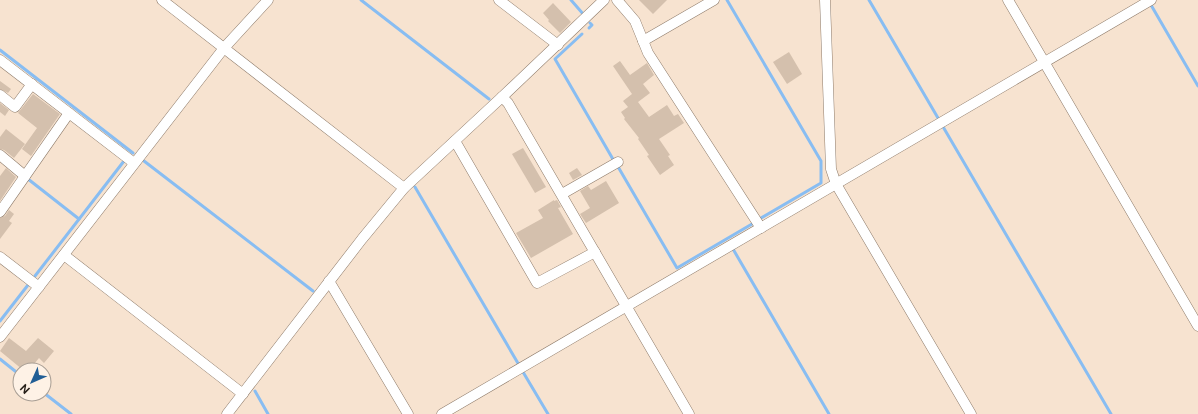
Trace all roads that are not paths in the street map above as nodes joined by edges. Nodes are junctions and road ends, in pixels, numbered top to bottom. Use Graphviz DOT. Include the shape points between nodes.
graph roads {
  1 [pos="162,0"];
  2 [pos="268,0"];
  3 [pos="500,0"];
  4 [pos="604,0"];
  5 [pos="618,0"];
  6 [pos="714,0"];
  7 [pos="825,0"];
  8 [pos="1008,0"];
  9 [pos="1150,0"];
  10 [pos="642,41"];
  11 [pos="558,45"];
  12 [pos="224,48"];
  13 [pos="0,60"];
  14 [pos="1044,62"];
  15 [pos="32,84"];
  16 [pos="0,95"];
  17 [pos="502,97"];
  18 [pos="69,113"];
  19 [pos="455,141"];
  20 [pos="0,155"];
  21 [pos="618,162"];
  22 [pos="134,163"];
  23 [pos="26,176"];
  24 [pos="836,184"];
  25 [pos="404,188"];
  26 [pos="562,194"];
  27 [pos="0,212"];
  28 [pos="761,228"];
  29 [pos="595,252"];
  30 [pos="64,255"];
  31 [pos="0,257"];
  32 [pos="329,281"];
  33 [pos="39,287"];
  34 [pos="627,306"];
  35 [pos="1198,326"];
  36 [pos="0,337"];
  37 [pos="243,394"];
  38 [pos="227,414"];
  39 [pos="408,414"];
  40 [pos="442,414"];
  41 [pos="689,414"];
  42 [pos="971,414"];
  1 -- 12 [label="street"];
  2 -- 12 [label="street"];
  3 -- 11 [label="street"];
  4 -- 11 [label="street"];
  5 -- 10 [label="street" via="635,21"];
  6 -- 10 [label="street"];
  7 -- 24 [label="street" via="831,169"];
  8 -- 14 [label="street"];
  9 -- 14 [label="street"];
  10 -- 28 [label="street"];
  11 -- 17 [label="street"];
  12 -- 22 [label="street"];
  12 -- 25 [label="street"];
  13 -- 15 [label="street"];
  14 -- 24 [label="street"];
  14 -- 35 [label="street"];
  15 -- 16 [label="street" via="15,107"];
  15 -- 18 [label="street"];
  17 -- 19 [label="street"];
  17 -- 26 [label="street"];
  18 -- 22 [label="street"];
  18 -- 23 [label="street"];
  19 -- 25 [label="street"];
  19 -- 29 [label="street" via="538,283"];
  20 -- 23 [label="street"];
  21 -- 26 [label="street"];
  22 -- 30 [label="street"];
  23 -- 27 [label="street"];
  24 -- 28 [label="street"];
  24 -- 42 [label="street"];
  25 -- 32 [label="street"];
  26 -- 29 [label="street"];
  28 -- 34 [label="street"];
  29 -- 34 [label="street"];
  30 -- 33 [label="street"];
  30 -- 37 [label="street"];
  31 -- 33 [label="street"];
  32 -- 37 [label="street"];
  32 -- 39 [label="street"];
  33 -- 36 [label="street"];
  34 -- 40 [label="street"];
  34 -- 41 [label="street"];
  37 -- 38 [label="street"];
}
